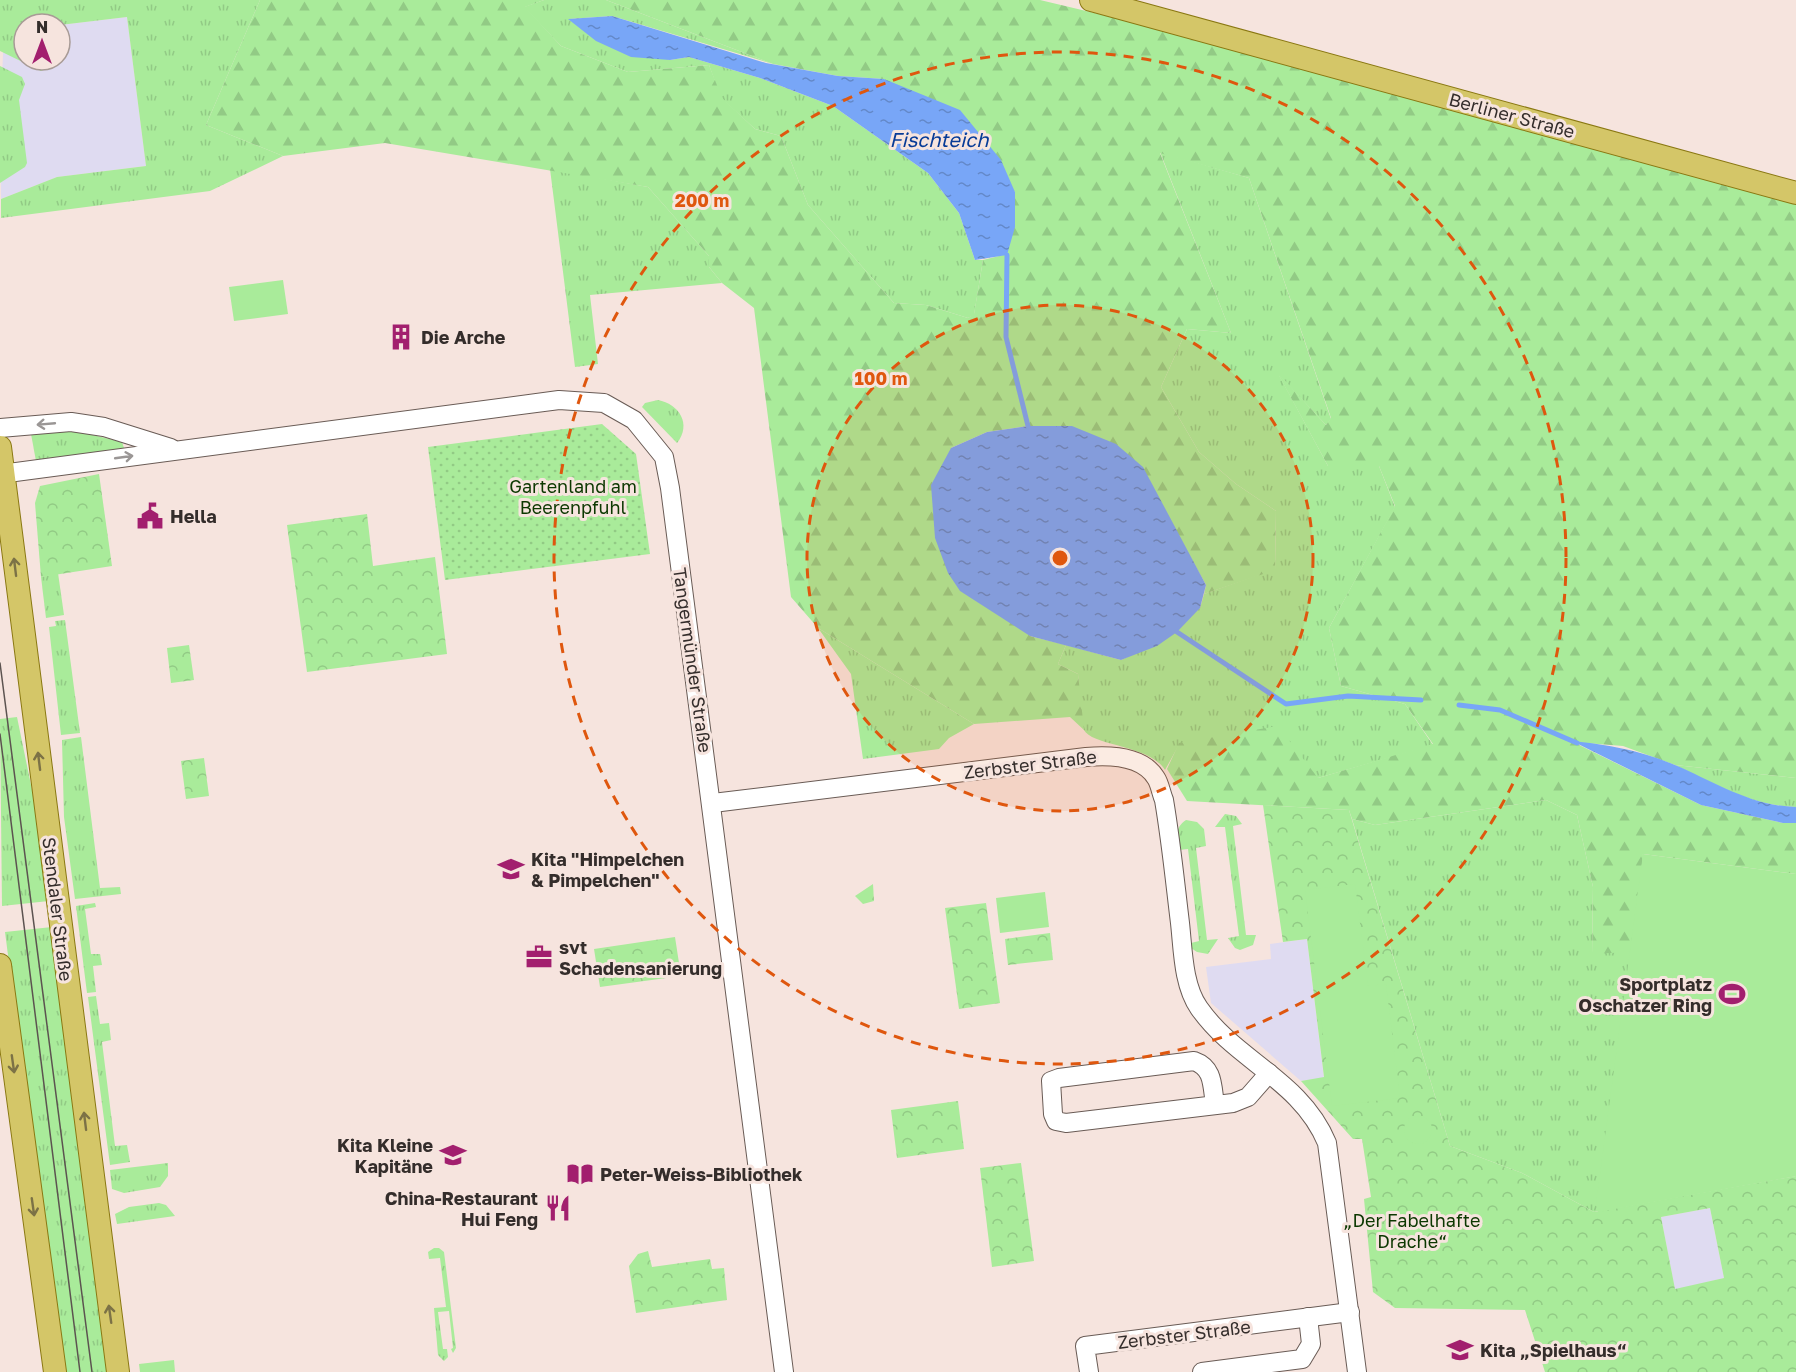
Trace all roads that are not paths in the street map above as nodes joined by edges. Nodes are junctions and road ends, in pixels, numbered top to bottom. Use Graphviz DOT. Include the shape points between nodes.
graph roads {
  1 [pos="1091,0"];
  2 [pos="1796,194"];
  3 [pos="0,428"];
  4 [pos="0,447"];
  5 [pos="176,450"];
  6 [pos="2,474"];
  7 [pos="713,803"];
  8 [pos="0,965"];
  9 [pos="1269,1073"];
  10 [pos="1215,1104"];
  11 [pos="1350,1312"];
  12 [pos="1308,1317"];
  13 [pos="55,1372"];
  14 [pos="118,1372"];
  15 [pos="784,1372"];
  16 [pos="1089,1372"];
  17 [pos="1202,1372"];
  18 [pos="1357,1372"];
  1 -- 2 [label="main road, Berliner Straße"];
  5 -- 3 [label="street, Tangermünder Straße, one-way" via="104,427 71,422"];
  4 -- 6 [label="main road, Stendaler Straße"];
  6 -- 5 [label="street, Tangermünder Straße, one-way"];
  5 -- 7 [label="street, Tangermünder Straße" via="559,400 604,403 634,420 664,457 667,471"];
  14 -- 6 [label="main road, Stendaler Straße, one-way"];
  7 -- 9 [label="street, Zerbster Straße" via="1086,757 1109,755 1135,761 1156,778 1164,800 1184,962 1192,993 1225,1037"];
  7 -- 15 [label="street, Tangermünder Straße"];
  8 -- 13 [label="main road, one-way"];
  9 -- 10 [label="street" via="1248,1097"];
  9 -- 11 [label="street, Zerbster Straße" via="1311,1111 1327,1143"];
  10 -- 10 [label="street" via="1066,1123 1056,1120 1049,1088 1051,1081 1059,1078 1194,1061 1210,1071"];
  11 -- 12 [label="street, Zerbster Straße"];
  11 -- 18 [label="street, Zerbster Straße"];
  12 -- 16 [label="street, Zerbster Straße" via="1085,1346"];
  12 -- 17 [label="street" via="1311,1344 1302,1359"];
}
